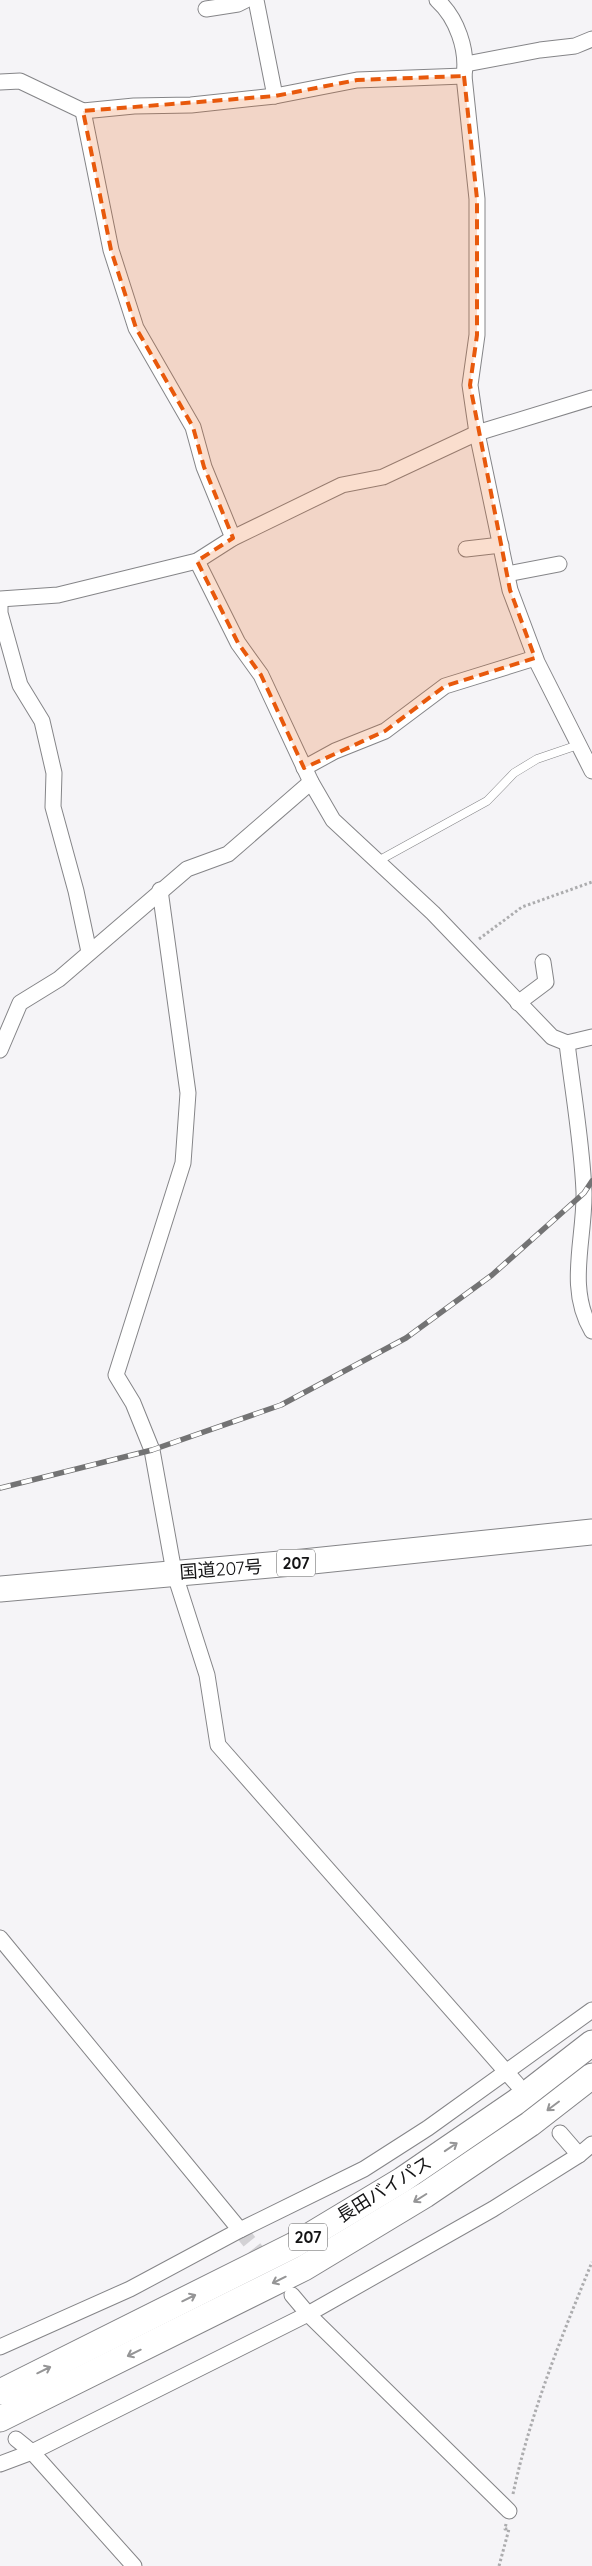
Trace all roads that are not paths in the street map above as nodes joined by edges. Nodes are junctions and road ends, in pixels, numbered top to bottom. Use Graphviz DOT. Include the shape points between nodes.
graph roads {
  1 [pos="246,0"];
  2 [pos="256,0"];
  3 [pos="437,0"];
  4 [pos="206,9"];
  5 [pos="592,39"];
  6 [pos="465,70"];
  7 [pos="0,82"];
  8 [pos="275,96"];
  9 [pos="83,112"];
  10 [pos="592,398"];
  11 [pos="477,433"];
  12 [pos="233,538"];
  13 [pos="501,545"];
  14 [pos="466,549"];
  15 [pos="197,560"];
  16 [pos="559,564"];
  17 [pos="507,574"];
  18 [pos="0,599"];
  19 [pos="0,603"];
  20 [pos="535,658"];
  21 [pos="578,745"];
  22 [pos="304,768"];
  23 [pos="592,771"];
  24 [pos="311,782"];
  25 [pos="378,861"];
  26 [pos="160,890"];
  27 [pos="89,952"];
  28 [pos="543,962"];
  29 [pos="518,1003"];
  30 [pos="592,1037"];
  31 [pos="567,1043"];
  32 [pos="0,1050"];
  33 [pos="592,1331"];
  34 [pos="592,1532"];
  35 [pos="174,1572"];
  36 [pos="0,1590"];
  37 [pos="0,1938"];
  38 [pos="592,2010"];
  39 [pos="592,2043"];
  40 [pos="507,2072"];
  41 [pos="592,2076"];
  42 [pos="517,2084"];
  43 [pos="560,2133"];
  44 [pos="592,2144"];
  45 [pos="580,2155"];
  46 [pos="240,2230"];
  47 [pos="292,2295"];
  48 [pos="308,2314"];
  49 [pos="0,2348"];
  50 [pos="0,2392"];
  51 [pos="0,2419"];
  52 [pos="16,2439"];
  53 [pos="32,2452"];
  54 [pos="0,2464"];
  55 [pos="509,2511"];
  56 [pos="134,2566"];
  1 -- 4 [label="street"];
  2 -- 8 [label="street"];
  3 -- 6 [label="street" via="461,38"];
  5 -- 6 [label="street" via="576,46 540,50"];
  6 -- 8 [label="street" via="357,80"];
  6 -- 11 [label="street" via="477,199 477,335 470,386"];
  7 -- 9 [label="street" via="20,81"];
  8 -- 9 [label="street"];
  9 -- 12 [label="street" via="111,250 136,328 193,427 204,467"];
  10 -- 11 [label="street"];
  11 -- 12 [label="street" via="383,477 342,485"];
  11 -- 13 [label="street"];
  12 -- 15 [label="street"];
  13 -- 14 [label="street"];
  13 -- 17 [label="street"];
  15 -- 18 [label="street" via="58,595"];
  15 -- 22 [label="street" via="238,643 260,675"];
  16 -- 17 [label="street"];
  17 -- 20 [label="street"];
  19 -- 27 [label="street" via="20,685 42,721 54,773 52,807"];
  20 -- 21 [label="street"];
  20 -- 22 [label="street" via="445,686 385,731 335,751"];
  21 -- 23 [label="street"];
  21 -- 25 [label="lane" via="537,759 514,773 487,801"];
  22 -- 24 [label="street"];
  24 -- 25 [label="street" via="333,820"];
  24 -- 26 [label="street" via="228,854 187,868"];
  25 -- 29 [label="street" via="433,913"];
  26 -- 27 [label="street"];
  26 -- 35 [label="street" via="188,1094 183,1163 116,1375 133,1403 152,1450"];
  27 -- 32 [label="street" via="59,978 20,1003"];
  28 -- 29 [label="street" via="546,982"];
  29 -- 31 [label="street" via="552,1037"];
  30 -- 31 [label="street"];
  31 -- 33 [label="street" via="584,1193 578,1289 584,1317"];
  34 -- 35 [label="highway, 国道207号 / 207"];
  35 -- 36 [label="highway, 国道207号 / 207"];
  35 -- 40 [label="street" via="207,1675 218,1745"];
  37 -- 46 [label="street"];
  38 -- 40 [label="street"];
  50 -- 39 [label="highway, 長田バイパス / 207, one-way" via="294,2245 418,2169 516,2102"];
  40 -- 42 [label="street"];
  40 -- 46 [label="street" via="364,2169"];
  41 -- 51 [label="highway, 長田バイパス / 207, one-way" via="530,2124 425,2196 304,2268"];
  43 -- 45 [label="street"];
  44 -- 45 [label="street"];
  45 -- 48 [label="street" via="493,2209"];
  46 -- 49 [label="street" via="130,2289"];
  47 -- 48 [label="street"];
  48 -- 53 [label="street"];
  48 -- 55 [label="street"];
  52 -- 53 [label="street"];
  53 -- 54 [label="street"];
  53 -- 56 [label="street"];
}
